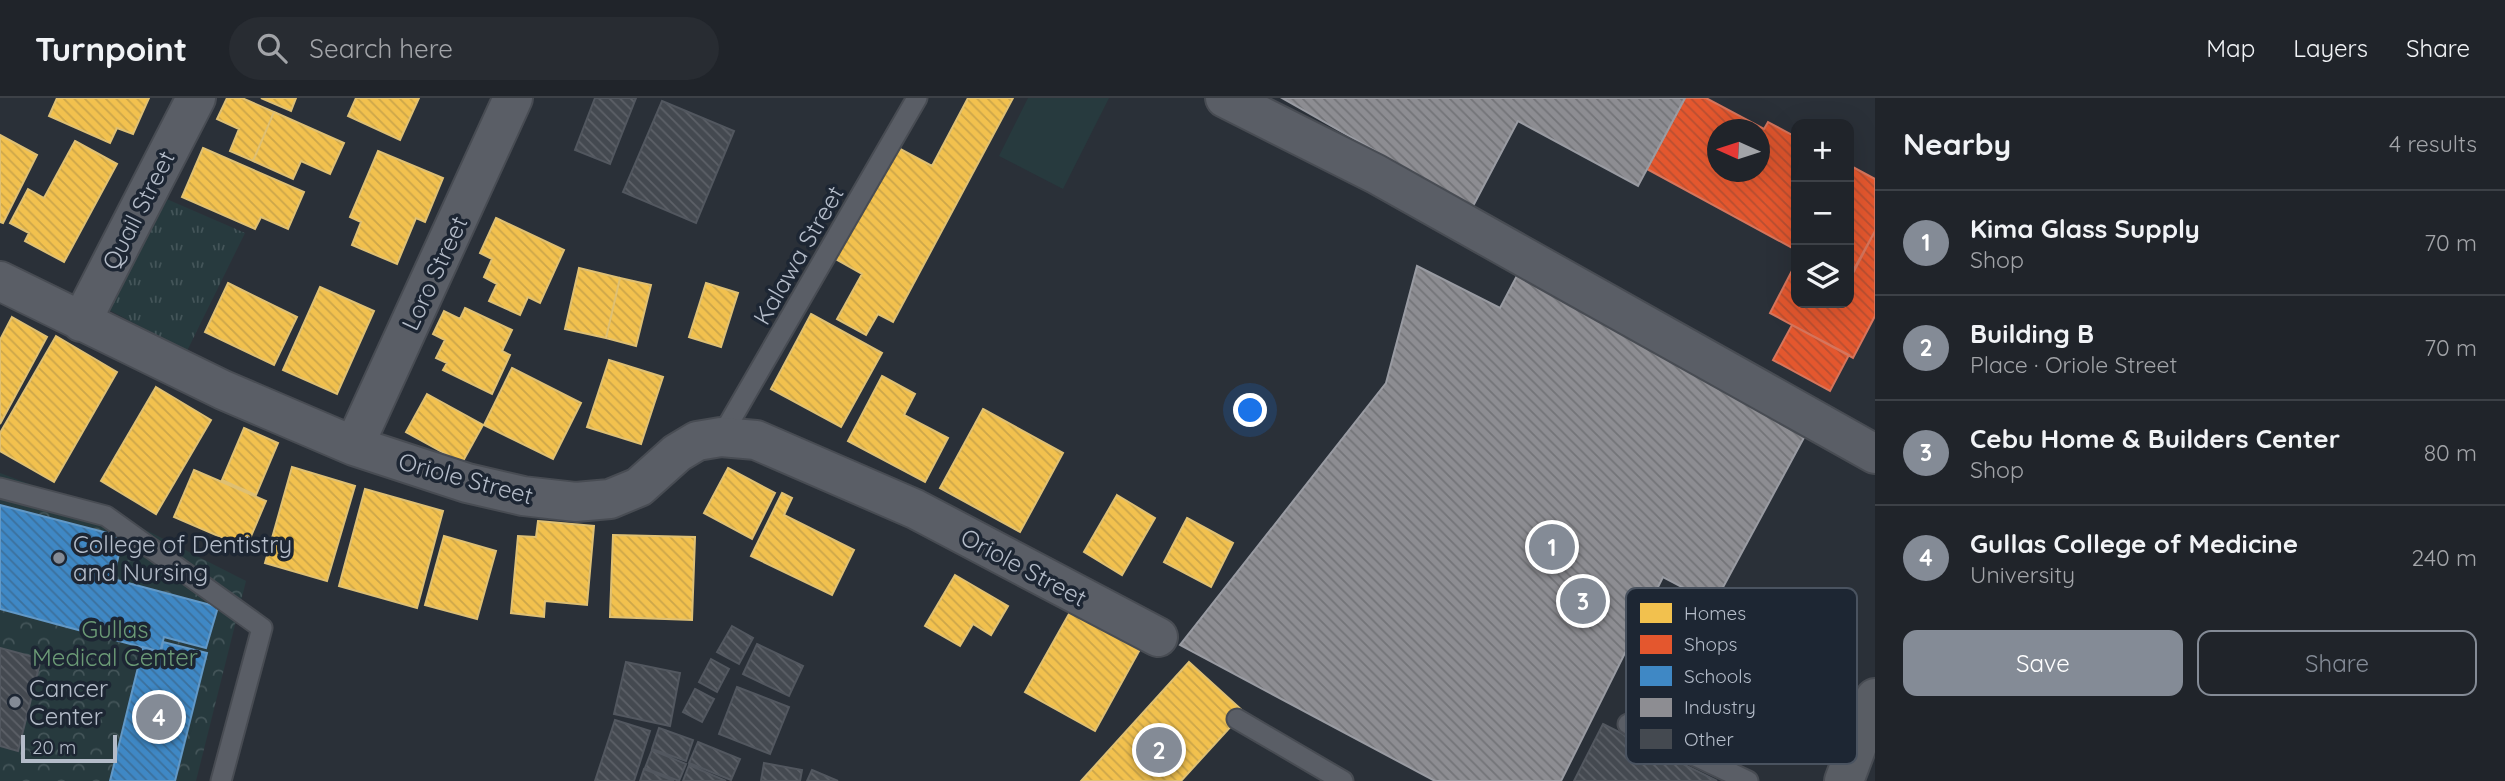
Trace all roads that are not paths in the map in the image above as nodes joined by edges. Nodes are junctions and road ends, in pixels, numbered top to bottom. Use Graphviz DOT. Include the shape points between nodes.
graph roads {
  1 [pos="195,98"];
  2 [pos="513,98"];
  3 [pos="917,98"];
  4 [pos="1225,98"];
  5 [pos="0,281"];
  6 [pos="81,322"];
  7 [pos="721,436"];
  8 [pos="354,446"];
  9 [pos="1875,454"];
  10 [pos="0,488"];
  11 [pos="1158,637"];
  12 [pos="1872,715"];
  13 [pos="1237,719"];
  14 [pos="1857,750"];
  15 [pos="1712,764"];
  16 [pos="1851,764"];
  17 [pos="221,781"];
  18 [pos="1343,781"];
  19 [pos="1748,781"];
  20 [pos="1844,781"];
  1 -- 6 [label="street, Quail Street"];
  2 -- 8 [label="street, Loro Street"];
  3 -- 7 [label="lane, Kalawa Street"];
  4 -- 9 [label="street" via="1376,174"];
  5 -- 6 [label="street, Oriole Street"];
  6 -- 8 [label="street, Oriole Street"];
  7 -- 8 [label="street, Oriole Street" via="697,441 677,453 639,487 610,499 576,502 467,483"];
  7 -- 11 [label="street, Oriole Street" via="756,440 915,509"];
  10 -- 17 [label="lane" via="106,516 262,628"];
  12 -- 14 [label="main road"];
  13 -- 18 [label="lane"];
  15 -- 19 [label="lane"];
  16 -- 20 [label="main road"];
}
